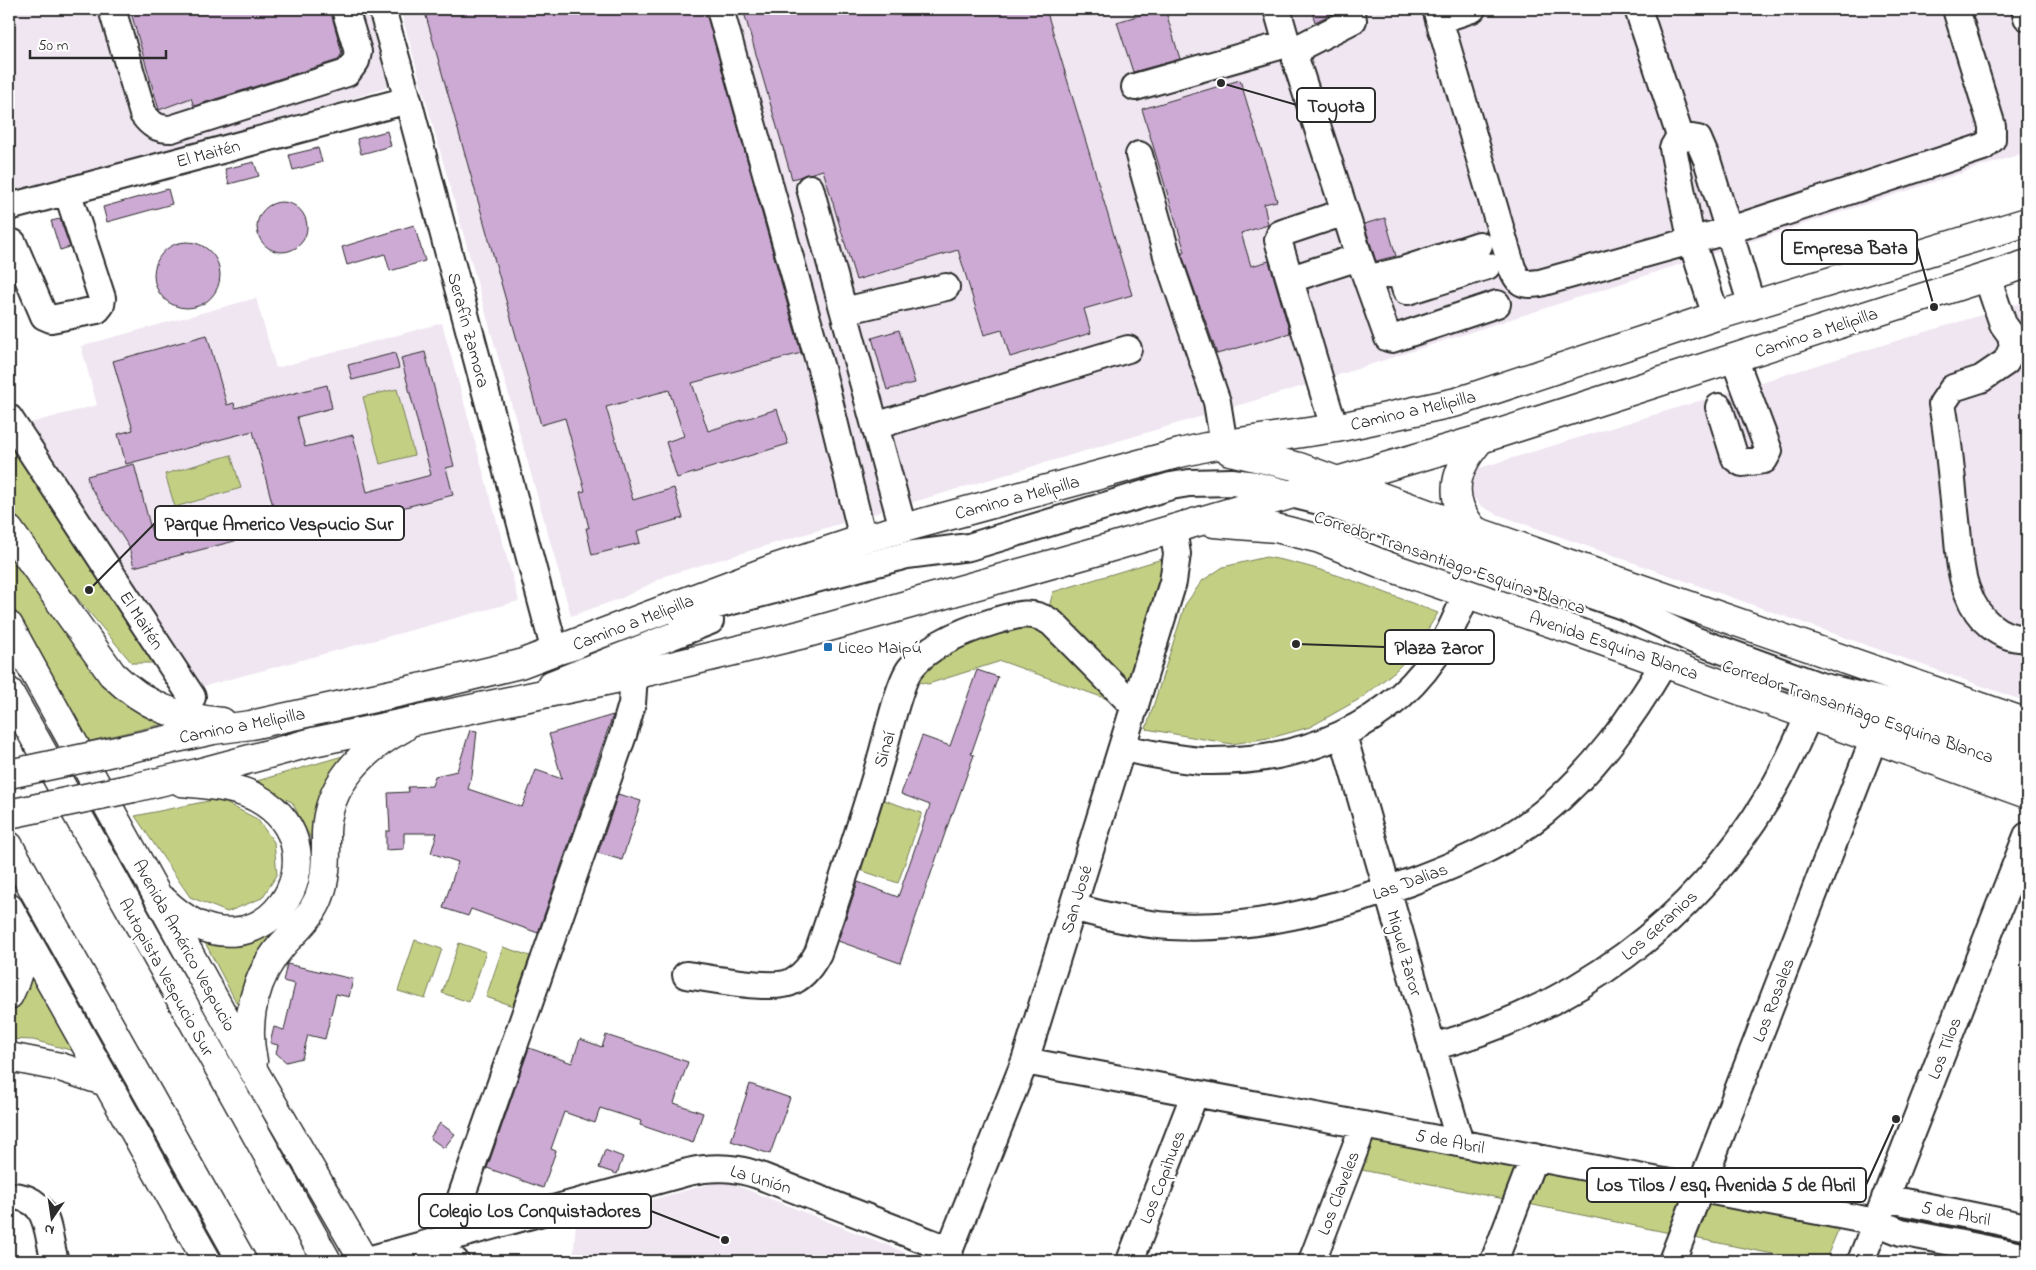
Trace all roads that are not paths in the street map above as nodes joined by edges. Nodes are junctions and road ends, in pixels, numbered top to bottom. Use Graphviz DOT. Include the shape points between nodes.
graph roads {
  1 [pos="112,9"];
  2 [pos="345,9"];
  3 [pos="382,9"];
  4 [pos="720,9"];
  5 [pos="1277,9"];
  6 [pos="1472,9"];
  7 [pos="1638,9"];
  8 [pos="1956,9"];
  9 [pos="2025,9"];
  10 [pos="1438,15"];
  11 [pos="2027,17"];
  12 [pos="1354,20"];
  13 [pos="1292,49"];
  14 [pos="1135,87"];
  15 [pos="408,100"];
  16 [pos="1680,136"];
  17 [pos="1139,155"];
  18 [pos="810,188"];
  19 [pos="68,191"];
  20 [pos="9,207"];
  21 [pos="1345,212"];
  22 [pos="2027,222"];
  23 [pos="1730,230"];
  24 [pos="1691,239"];
  25 [pos="14,243"];
  26 [pos="1483,255"];
  27 [pos="2027,264"];
  28 [pos="1363,268"];
  29 [pos="1987,277"];
  30 [pos="1291,279"];
  31 [pos="946,286"];
  32 [pos="1497,304"];
  33 [pos="1752,306"];
  34 [pos="844,311"];
  35 [pos="1716,316"];
  36 [pos="1128,349"];
  37 [pos="1734,358"];
  38 [pos="1719,407"];
  39 [pos="9,418"];
  40 [pos="875,426"];
  41 [pos="1336,428"];
  42 [pos="1481,439"];
  43 [pos="1215,446"];
  44 [pos="1338,480"];
  45 [pos="1278,498"];
  46 [pos="1184,526"];
  47 [pos="903,528"];
  48 [pos="9,530"];
  49 [pos="1475,531"];
  50 [pos="863,539"];
  51 [pos="1467,594"];
  52 [pos="9,626"];
  53 [pos="2025,639"];
  54 [pos="555,652"];
  55 [pos="1664,663"];
  56 [pos="634,675"];
  57 [pos="9,692"];
  58 [pos="192,697"];
  59 [pos="504,703"];
  60 [pos="1135,706"];
  61 [pos="1809,715"];
  62 [pos="420,719"];
  63 [pos="2027,723"];
  64 [pos="251,725"];
  65 [pos="1343,735"];
  66 [pos="1874,738"];
  67 [pos="1122,748"];
  68 [pos="2027,748"];
  69 [pos="2027,770"];
  70 [pos="9,774"];
  71 [pos="168,780"];
  72 [pos="2027,794"];
  73 [pos="9,814"];
  74 [pos="2027,836"];
  75 [pos="9,846"];
  76 [pos="1388,890"];
  77 [pos="159,896"];
  78 [pos="1073,907"];
  79 [pos="14,918"];
  80 [pos="686,975"];
  81 [pos="9,994"];
  82 [pos="1432,1047"];
  83 [pos="9,1057"];
  84 [pos="1025,1061"];
  85 [pos="256,1075"];
  86 [pos="106,1082"];
  87 [pos="1195,1093"];
  88 [pos="1364,1125"];
  89 [pos="1460,1143"];
  90 [pos="1534,1157"];
  91 [pos="1700,1188"];
  92 [pos="9,1196"];
  93 [pos="1885,1198"];
  94 [pos="1876,1222"];
  95 [pos="2027,1227"];
  96 [pos="445,1248"];
  97 [pos="948,1255"];
  98 [pos="2027,1257"];
  99 [pos="54,1261"];
  100 [pos="206,1261"];
  101 [pos="242,1261"];
  102 [pos="327,1261"];
  103 [pos="364,1261"];
  104 [pos="1130,1261"];
  105 [pos="1312,1261"];
  106 [pos="1494,1261"];
  107 [pos="1672,1261"];
  108 [pos="1861,1261"];
  1 -- 2 [label="street" via="143,114 149,123 171,129 347,73 358,52"];
  3 -- 15 [label="street, Serafín Zamora"];
  4 -- 50 [label="street" via="822,372"];
  5 -- 13 [label="street"];
  6 -- 10 [label="street"];
  7 -- 16 [label="street"];
  8 -- 23 [label="street" via="1992,126 1992,139 1983,148"];
  9 -- 11 [label="street"];
  10 -- 24 [label="street" via="1518,280 1526,284 1540,282"];
  12 -- 13 [label="street"];
  13 -- 14 [label="street"];
  13 -- 21 [label="street"];
  15 -- 19 [label="street, El Maitén"];
  15 -- 54 [label="street, Serafín Zamora"];
  16 -- 23 [label="street" via="1698,139"];
  16 -- 24 [label="street" via="1673,148"];
  17 -- 43 [label="street" via="1168,259 1217,402"];
  18 -- 34 [label="street"];
  19 -- 20 [label="street, El Maitén"];
  19 -- 25 [label="street" via="102,298 97,310 51,319 44,316"];
  21 -- 28 [label="street"];
  21 -- 30 [label="street" via="1280,234 1278,240"];
  22 -- 33 [label="main road, Camino a Melipilla"];
  23 -- 24 [label="street"];
  23 -- 33 [label="street"];
  24 -- 35 [label="street"];
  26 -- 28 [label="street" via="1400,270"];
  27 -- 29 [label="main road, Camino a Melipilla"];
  28 -- 30 [label="street"];
  28 -- 32 [label="street" via="1388,338"];
  29 -- 37 [label="main road, Camino a Melipilla"];
  29 -- 53 [label="street" via="2013,347 2006,362 1981,379 1953,388 1942,404 1967,593 1981,618 1999,632"];
  30 -- 41 [label="street"];
  31 -- 34 [label="street"];
  33 -- 35 [label="main road, Camino a Melipilla"];
  34 -- 40 [label="street"];
  35 -- 41 [label="main road, Camino a Melipilla" via="1457,402"];
  36 -- 40 [label="street"];
  37 -- 38 [label="street" via="1769,451 1764,460 1742,463 1735,458"];
  37 -- 42 [label="main road, Camino a Melipilla"];
  39 -- 58 [label="street, El Maitén"];
  40 -- 47 [label="street"];
  41 -- 43 [label="main road, Camino a Melipilla"];
  42 -- 44 [label="main road, Camino a Melipilla"];
  42 -- 49 [label="main road" via="1463,462 1456,488 1461,512"];
  43 -- 44 [label="main road" via="1298,466"];
  43 -- 47 [label="main road, Camino a Melipilla" via="1125,467"];
  44 -- 45 [label="main road, Camino a Melipilla"];
  44 -- 49 [label="main road"];
  45 -- 46 [label="main road, Camino a Melipilla"];
  45 -- 54 [label="street" via="1255,485 1232,482 1171,486 969,547 907,555 650,622"];
  45 -- 59 [label="street" via="1191,497 943,566 886,575 723,617"];
  45 -- 68 [label="street, Corredor Transantiago Esquina Blanca" via="1338,507 1623,606 1694,640 1820,686 1922,712"];
  45 -- 69 [label="street, Corredor Transantiago Esquina Blanca" via="1356,531 1553,594 1667,645"];
  46 -- 51 [label="main road, Avenida Esquina Blanca" via="1252,525 1297,532"];
  46 -- 56 [label="main road, Camino a Melipilla" via="800,636"];
  46 -- 60 [label="street, San José" via="1174,575"];
  47 -- 50 [label="main road, Camino a Melipilla"];
  48 -- 64 [label="main road" via="112,674 134,694 154,706 181,715"];
  49 -- 63 [label="main road"];
  50 -- 54 [label="main road, Camino a Melipilla" via="772,569"];
  51 -- 55 [label="main road, Avenida Esquina Blanca"];
  51 -- 65 [label="street" via="1444,642 1414,682 1380,712"];
  52 -- 77 [label="main road, Avenida Américo Vespucio"];
  54 -- 64 [label="main road, Camino a Melipilla" via="478,675"];
  55 -- 61 [label="main road, Avenida Esquina Blanca"];
  55 -- 76 [label="street, Las Dalias" via="1614,740 1579,781 1542,814 1467,860"];
  56 -- 59 [label="main road, Camino a Melipilla"];
  56 -- 96 [label="street" via="632,704 623,735"];
  57 -- 102 [label="main road, Autopista Vespucio Sur"];
  59 -- 62 [label="main road, Camino a Melipilla"];
  60 -- 67 [label="street, San José"];
  60 -- 80 [label="street, Sinaí" via="1052,623 1038,615 1023,614 994,622 938,645 918,659 906,676 818,953 808,970 793,982 777,986"];
  61 -- 66 [label="main road, Avenida Esquina Blanca"];
  61 -- 82 [label="street, Los Geranios" via="1783,770 1750,826 1706,882 1654,933 1564,996 1499,1027"];
  62 -- 71 [label="main road, Camino a Melipilla" via="313,742"];
  62 -- 85 [label="main road" via="361,757 338,788 328,816 325,875 319,898 305,922 265,970 254,1000 250,1038"];
  64 -- 70 [label="main road, Camino a Melipilla, bridge" via="213,730"];
  65 -- 67 [label="street" via="1286,753 1228,761 1177,758"];
  65 -- 76 [label="street, Miguel Zaror"];
  66 -- 72 [label="main road, Avenida Esquina Blanca"];
  66 -- 91 [label="street, Los Rosales"];
  67 -- 78 [label="street, San José"];
  71 -- 73 [label="main road, Camino a Melipilla, bridge"];
  71 -- 77 [label="main road" via="230,789 249,794 267,804 291,835 296,872 290,894 276,914 258,926 240,930 219,931 197,924"];
  74 -- 93 [label="street, Los Tilos"];
  75 -- 101 [label="main road"];
  76 -- 78 [label="street, Las Dalias" via="1307,913 1197,926 1146,924"];
  76 -- 82 [label="street, Miguel Zaror"];
  77 -- 85 [label="main road, Avenida Américo Vespucio"];
  78 -- 84 [label="street, San José"];
  79 -- 81 [label="main road" via="22,942 22,956"];
  79 -- 86 [label="main road"];
  82 -- 89 [label="street, Miguel Zaror"];
  83 -- 86 [label="main road" via="60,1067"];
  84 -- 87 [label="street, 5 de Abril"];
  84 -- 97 [label="street, San José"];
  85 -- 103 [label="main road, Avenida Américo Vespucio"];
  86 -- 100 [label="main road"];
  87 -- 88 [label="street, 5 de Abril"];
  87 -- 104 [label="street, Los Copihues"];
  88 -- 89 [label="street, 5 de Abril"];
  88 -- 105 [label="street, Los Claveles"];
  89 -- 90 [label="street, 5 de Abril"];
  90 -- 91 [label="street, 5 de Abril"];
  90 -- 106 [label="street"];
  91 -- 94 [label="street, 5 de Abril"];
  91 -- 107 [label="street, Los Rosales"];
  92 -- 99 [label="street" via="26,1198 40,1208"];
  93 -- 94 [label="street, Los Tilos"];
  93 -- 95 [label="street, 5 de Abril"];
  94 -- 98 [label="street, 5 de Abril" via="1901,1232"];
  94 -- 108 [label="street, Los Tilos"];
  96 -- 97 [label="street, La Unión" via="688,1172 714,1167 758,1175"];
  96 -- 103 [label="street, La Unión"];
}
